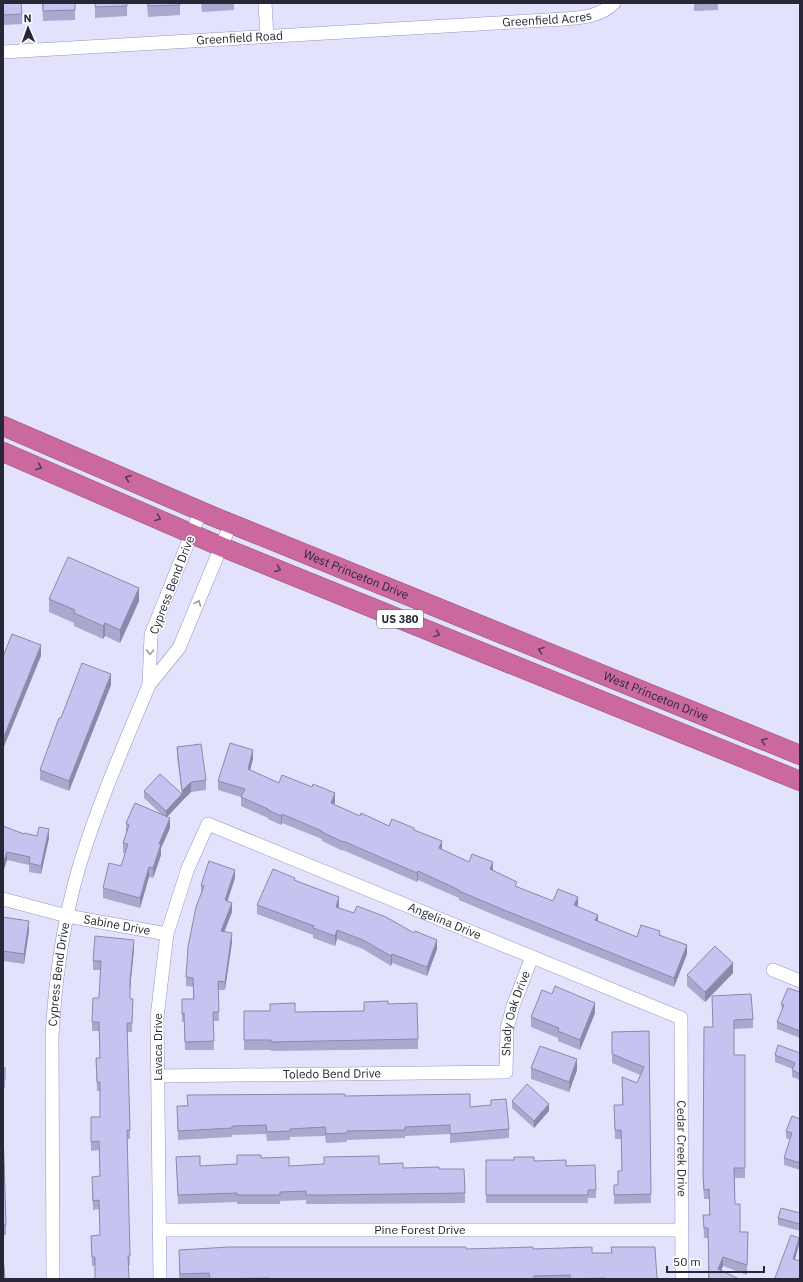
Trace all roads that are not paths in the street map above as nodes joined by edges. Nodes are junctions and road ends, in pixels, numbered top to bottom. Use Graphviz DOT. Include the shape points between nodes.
graph roads {
  1 [pos="265,3"];
  2 [pos="614,3"];
  3 [pos="476,24"];
  4 [pos="267,37"];
  5 [pos="3,52"];
  6 [pos="3,426"];
  7 [pos="3,452"];
  8 [pos="201,510"];
  9 [pos="231,523"];
  10 [pos="192,533"];
  11 [pos="222,547"];
  12 [pos="149,685"];
  13 [pos="800,755"];
  14 [pos="800,781"];
  15 [pos="208,824"];
  16 [pos="3,899"];
  17 [pos="67,916"];
  18 [pos="167,934"];
  19 [pos="532,957"];
  20 [pos="773,970"];
  21 [pos="800,981"];
  22 [pos="681,1018"];
  23 [pos="506,1072"];
  24 [pos="158,1076"];
  25 [pos="159,1230"];
  26 [pos="682,1230"];
  27 [pos="52,1279"];
  28 [pos="160,1279"];
  29 [pos="682,1279"];
  1 -- 4 [label="street"];
  2 -- 3 [label="street, Greenfield Acres" via="594,15 580,18"];
  3 -- 4 [label="street, Greenfield Road"];
  4 -- 5 [label="street, Greenfield Road"];
  8 -- 6 [label="highway, West Princeton Drive / US 380, one-way"];
  7 -- 10 [label="highway, West Princeton Drive / US 380, one-way"];
  8 -- 9 [label="highway, West Princeton Drive / US 380"];
  8 -- 10 [label="street, Cypress Bend Drive"];
  9 -- 11 [label="street, Cypress Bend Drive"];
  13 -- 9 [label="highway, West Princeton Drive / US 380, one-way"];
  10 -- 11 [label="highway, West Princeton Drive / US 380"];
  10 -- 12 [label="street, Cypress Bend Drive, one-way" via="151,635"];
  12 -- 11 [label="street, Cypress Bend Drive, one-way" via="179,648"];
  11 -- 14 [label="highway, West Princeton Drive / US 380, one-way"];
  12 -- 17 [label="street, Cypress Bend Drive" via="94,822 78,869"];
  15 -- 18 [label="street, Lavaca Drive" via="188,868"];
  15 -- 19 [label="street, Angelina Drive"];
  16 -- 17 [label="street, Sabine Drive"];
  17 -- 18 [label="street, Sabine Drive"];
  17 -- 27 [label="street, Cypress Bend Drive" via="57,978 52,1038"];
  18 -- 24 [label="street, Lavaca Drive" via="157,1017"];
  19 -- 22 [label="street, Angelina Drive"];
  19 -- 23 [label="street, Shady Oak Drive" via="507,1029"];
  20 -- 21 [label="street"];
  22 -- 26 [label="street, Cedar Creek Drive"];
  23 -- 24 [label="street, Toledo Bend Drive"];
  24 -- 25 [label="street, Lavaca Drive"];
  25 -- 26 [label="street, Pine Forest Drive"];
  25 -- 28 [label="street, Lavaca Drive"];
  26 -- 29 [label="street, Cedar Creek Drive"];
}
